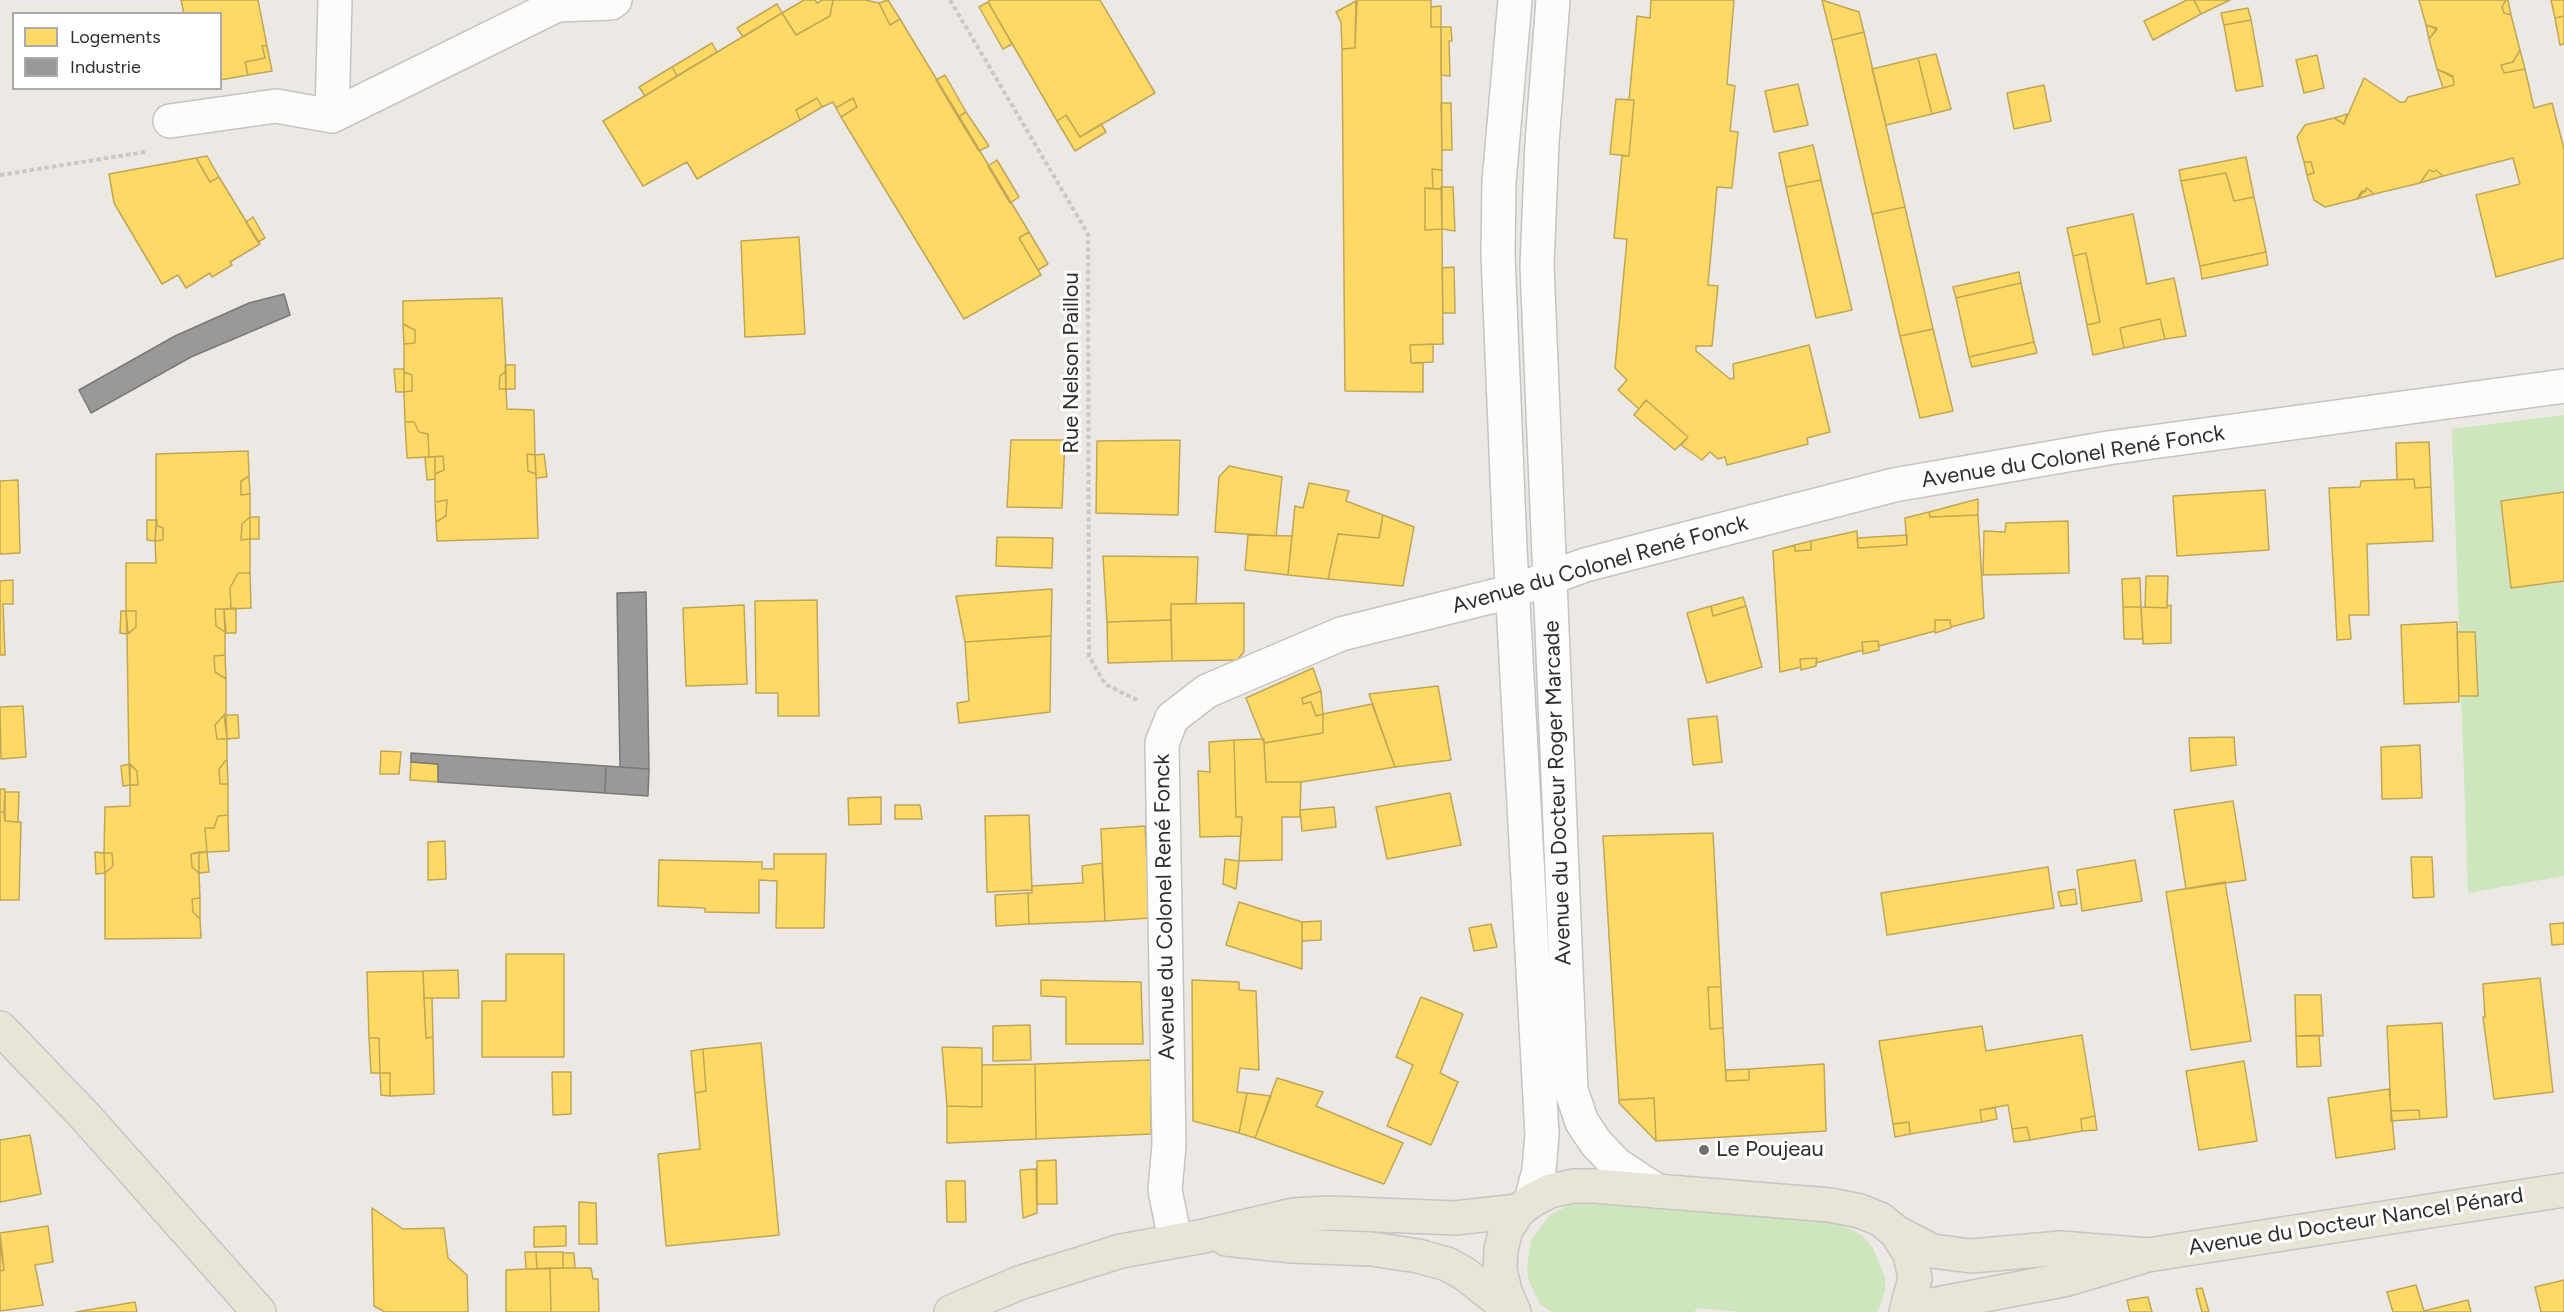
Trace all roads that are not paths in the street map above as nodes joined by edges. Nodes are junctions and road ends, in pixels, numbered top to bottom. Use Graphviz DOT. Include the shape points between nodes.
graph roads {
  1 [pos="335,0"];
  2 [pos="615,0"];
  3 [pos="1515,0"];
  4 [pos="1553,0"];
  5 [pos="332,116"];
  6 [pos="170,121"];
  7 [pos="2564,386"];
  8 [pos="1551,578"];
  9 [pos="1514,591"];
  10 [pos="0,1028"];
  11 [pos="2564,1190"];
  12 [pos="1657,1191"];
  13 [pos="1524,1206"];
  14 [pos="1896,1232"];
  15 [pos="1189,1238"];
  16 [pos="2148,1254"];
  17 [pos="259,1312"];
  18 [pos="951,1312"];
  19 [pos="1514,1312"];
  20 [pos="1906,1312"];
  21 [pos="1918,1312"];
  1 -- 5 [label="street"];
  2 -- 5 [label="street" via="558,5"];
  3 -- 9 [label="street, Avenue du Docteur Roger Marcade" via="1499,182 1498,245"];
  4 -- 8 [label="street, Avenue du Docteur Roger Marcade" via="1537,265"];
  5 -- 6 [label="street" via="276,106"];
  7 -- 8 [label="street, Avenue du Colonel René Fonck" via="2108,448 1894,485 1585,565"];
  8 -- 9 [label="street, Avenue du Colonel René Fonck"];
  8 -- 12 [label="street, Avenue du Docteur Roger Marcade" via="1571,1090 1582,1122 1596,1143 1616,1164"];
  9 -- 13 [label="street, Avenue du Docteur Roger Marcade" via="1541,1124 1539,1170"];
  9 -- 15 [label="street, Avenue du Colonel René Fonck" via="1341,634 1207,691 1172,718 1162,743 1169,1145 1165,1190"];
  10 -- 17 [label="main road" via="84,1115"];
  11 -- 16 [label="main road, Avenue du Docteur Nancel Pénard"];
  12 -- 13 [label="main road, Avenue du Docteur Nancel Pénard" via="1573,1186 1550,1191"];
  12 -- 14 [label="main road, Avenue du Docteur Nancel Pénard" via="1830,1205 1880,1219"];
  13 -- 15 [label="main road, Avenue du Docteur Nancel Pénard" via="1455,1218 1293,1215"];
  13 -- 19 [label="main road, Avenue du Docteur Nancel Pénard" via="1506,1230 1500,1270"];
  14 -- 16 [label="main road, Avenue du Docteur Nancel Pénard" via="1932,1251 1971,1256 2061,1248"];
  14 -- 20 [label="main road, Avenue du Docteur Nancel Pénard" via="1910,1254 1916,1278"];
  15 -- 18 [label="main road, Avenue du Docteur Nancel Pénard" via="1121,1251 1019,1283"];
  15 -- 19 [label="main road, Avenue du Docteur Nancel Pénard" via="1371,1249 1418,1256 1465,1274"];
  16 -- 21 [label="main road, Avenue du Docteur Nancel Pénard" via="2068,1279 1932,1305"];
}
